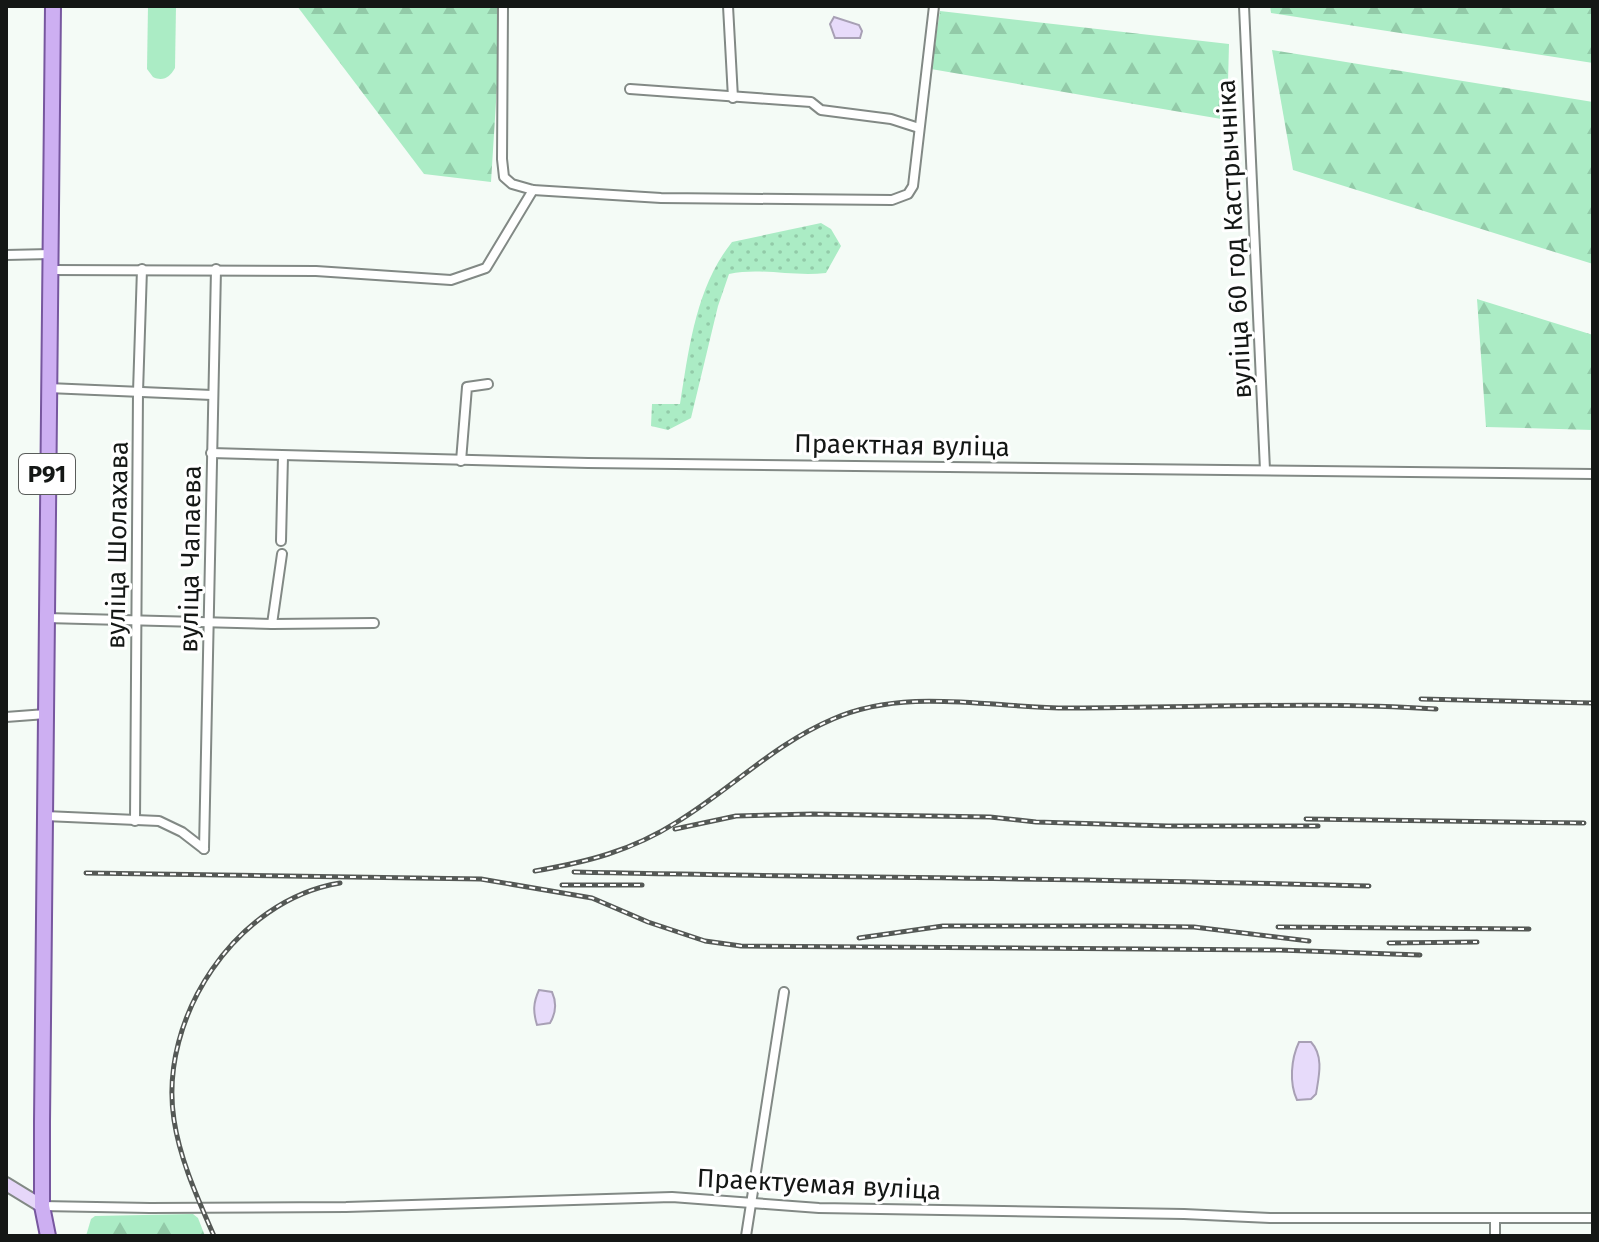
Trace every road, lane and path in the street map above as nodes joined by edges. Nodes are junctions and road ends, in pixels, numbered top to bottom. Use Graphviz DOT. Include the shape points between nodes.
graph roads {
  1 [pos="53,6"];
  2 [pos="503,6"];
  3 [pos="728,6"];
  4 [pos="934,6"];
  5 [pos="1244,6"];
  6 [pos="630,89"];
  7 [pos="733,98"];
  8 [pos="919,128"];
  9 [pos="533,190"];
  10 [pos="51,254"];
  11 [pos="6,255"];
  12 [pos="142,269"];
  13 [pos="216,269"];
  14 [pos="51,270"];
  15 [pos="488,384"];
  16 [pos="48,388"];
  17 [pos="138,392"];
  18 [pos="212,395"];
  19 [pos="211,453"];
  20 [pos="283,456"];
  21 [pos="461,461"];
  22 [pos="1265,470"];
  23 [pos="1593,474"];
  24 [pos="281,541"];
  25 [pos="282,554"];
  26 [pos="45,618"];
  27 [pos="136,621"];
  28 [pos="208,621"];
  29 [pos="374,623"];
  30 [pos="272,624"];
  31 [pos="46,714"];
  32 [pos="6,717"];
  33 [pos="45,816"];
  34 [pos="135,821"];
  35 [pos="784,992"];
  36 [pos="6,1184"];
  37 [pos="751,1204"];
  38 [pos="42,1206"];
  39 [pos="1495,1218"];
  40 [pos="1593,1218"];
  41 [pos="48,1236"];
  42 [pos="746,1236"];
  43 [pos="1495,1236"];
  1 -- 10 [label="main road, Р91"];
  2 -- 9 [label="street" via="504,177"];
  3 -- 7 [label="street"];
  4 -- 8 [label="street"];
  5 -- 22 [label="street, вуліца 60 год Кастрычніка"];
  6 -- 7 [label="street"];
  7 -- 8 [label="street" via="811,102 821,110"];
  8 -- 9 [label="street" via="913,186 892,200 661,198"];
  9 -- 13 [label="street" via="486,268 470,276 451,280"];
  10 -- 11 [label="street"];
  10 -- 14 [label="main road, Р91"];
  12 -- 13 [label="street"];
  12 -- 14 [label="street"];
  12 -- 17 [label="street, вуліца Шолахава"];
  13 -- 18 [label="street, вуліца Чапаева"];
  14 -- 16 [label="main road, Р91"];
  15 -- 21 [label="street" via="467,387"];
  16 -- 17 [label="street"];
  16 -- 26 [label="main road, Р91"];
  17 -- 18 [label="street"];
  17 -- 27 [label="street, вуліца Шолахава"];
  18 -- 19 [label="street, вуліца Чапаева"];
  19 -- 20 [label="street, Праектная вуліца"];
  19 -- 28 [label="street, вуліца Чапаева"];
  20 -- 21 [label="street, Праектная вуліца"];
  20 -- 24 [label="street"];
  21 -- 22 [label="street, Праектная вуліца"];
  22 -- 23 [label="street, Праектная вуліца"];
  25 -- 30 [label="street"];
  26 -- 27 [label="street"];
  26 -- 31 [label="main road, Р91"];
  27 -- 28 [label="street"];
  27 -- 34 [label="street, вуліца Шолахава"];
  28 -- 30 [label="street"];
  28 -- 34 [label="street, вуліца Чапаева" via="204,849 159,821"];
  29 -- 30 [label="street"];
  31 -- 32 [label="street"];
  31 -- 33 [label="main road, Р91"];
  33 -- 34 [label="street"];
  33 -- 38 [label="main road, Р91"];
  35 -- 37 [label="street"];
  36 -- 38 [label="street"];
  37 -- 38 [label="street, Праектуемая вуліца" via="672,1197 375,1206"];
  37 -- 39 [label="street, Праектуемая вуліца" via="1270,1218"];
  37 -- 42 [label="street"];
  38 -- 41 [label="main road, Р91"];
  39 -- 40 [label="street, Праектуемая вуліца"];
  39 -- 43 [label="street"];
}
